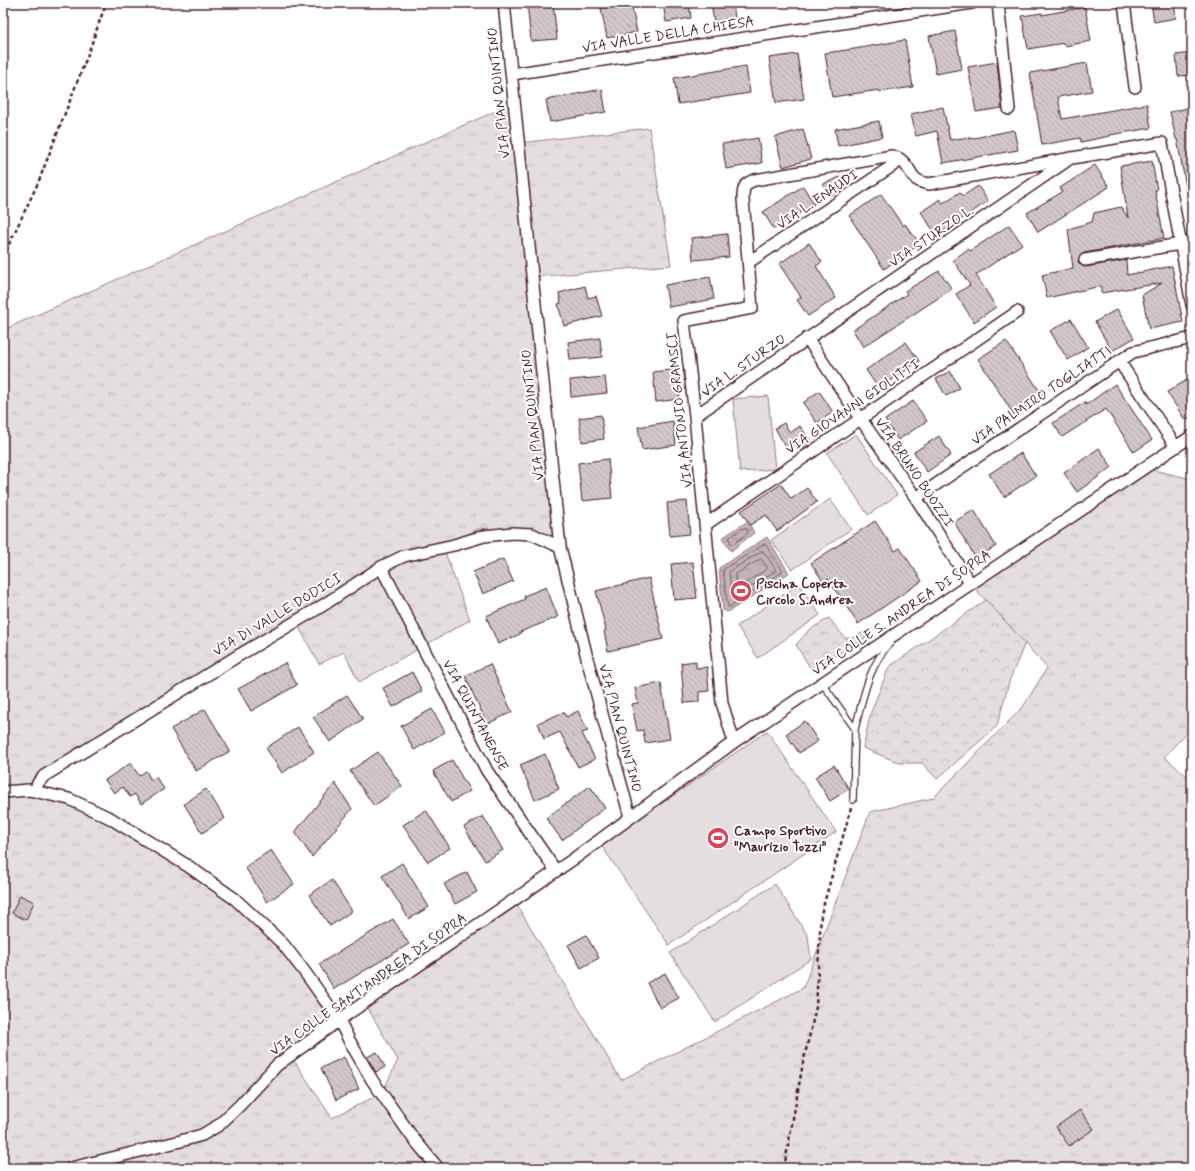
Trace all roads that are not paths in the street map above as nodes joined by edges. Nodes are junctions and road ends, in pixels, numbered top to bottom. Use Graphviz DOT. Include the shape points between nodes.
graph roads {
  1 [pos="504,3"];
  2 [pos="972,3"];
  3 [pos="998,3"];
  4 [pos="1124,3"];
  5 [pos="512,74"];
  6 [pos="1135,87"];
  7 [pos="1009,109"];
  8 [pos="1072,158"];
  9 [pos="901,160"];
  10 [pos="1187,243"];
  11 [pos="1085,260"];
  12 [pos="749,262"];
  13 [pos="1192,305"];
  14 [pos="1017,312"];
  15 [pos="808,338"];
  16 [pos="1192,338"];
  17 [pos="1119,361"];
  18 [pos="695,416"];
  19 [pos="860,418"];
  20 [pos="1192,436"];
  21 [pos="1176,447"];
  22 [pos="916,498"];
  23 [pos="705,525"];
  24 [pos="560,547"];
  25 [pos="381,567"];
  26 [pos="970,583"];
  27 [pos="907,626"];
  28 [pos="822,683"];
  29 [pos="855,729"];
  30 [pos="734,742"];
  31 [pos="35,791"];
  32 [pos="3,792"];
  33 [pos="853,800"];
  34 [pos="630,818"];
  35 [pos="556,871"];
  36 [pos="339,1020"];
  37 [pos="71,1168"];
  38 [pos="438,1168"];
  1 -- 5 [label="street, VIA PIAN QUINTINO"];
  2 -- 5 [label="street, VIA VALLE DELLA CHIESA"];
  3 -- 7 [label="street"];
  4 -- 6 [label="street"];
  5 -- 24 [label="street, VIA PIAN QUINTINO"];
  8 -- 9 [label="street" via="929,184 914,179"];
  8 -- 10 [label="street" via="1162,142"];
  8 -- 15 [label="street, VIA STURZO L."];
  9 -- 12 [label="street, VIA L. ENAUDI"];
  9 -- 12 [label="street, VIA ANTONIO GRAMSCI" via="892,156 755,180 746,184 743,193"];
  10 -- 11 [label="street"];
  10 -- 13 [label="street"];
  12 -- 18 [label="street, VIA ANTONIO GRAMSCI" via="752,308 684,321"];
  14 -- 19 [label="street, VIA GIOVANNI GIOLITTI"];
  15 -- 18 [label="street, VIA L. STURZO"];
  15 -- 19 [label="street, VIA BRUNO BUOZZI"];
  16 -- 17 [label="street, VIA PALMIRO TOGLIATTI" via="1133,352"];
  17 -- 21 [label="street"];
  17 -- 22 [label="street, VIA PALMIRO TOGLIATTI"];
  18 -- 23 [label="street, VIA ANTONIO GRAMSCI"];
  19 -- 22 [label="street, VIA BRUNO BUOZZI"];
  19 -- 23 [label="street, VIA GIOVANNI GIOLITTI"];
  20 -- 21 [label="street, VIA COLLE S. ANDREA DI SOPRA"];
  21 -- 26 [label="street, VIA COLLE S. ANDREA DI SOPRA"];
  22 -- 26 [label="street, VIA BRUNO BUOZZI"];
  23 -- 30 [label="street, VIA ANTONIO GRAMSCI" via="722,703"];
  24 -- 25 [label="street, VIA DI VALLE DODICI" via="532,534 484,536 404,556"];
  24 -- 34 [label="street, VIA PIAN QUINTINO"];
  25 -- 31 [label="street, VIA DI VALLE DODICI" via="322,606 44,776"];
  25 -- 35 [label="street, VIA QUINTANENSE" via="487,771"];
  26 -- 27 [label="street, VIA COLLE S. ANDREA DI SOPRA"];
  27 -- 28 [label="street, VIA COLLE S. ANDREA DI SOPRA"];
  27 -- 29 [label="lane" via="884,649 868,676"];
  28 -- 29 [label="lane"];
  28 -- 30 [label="street, VIA COLLE S. ANDREA DI SOPRA"];
  29 -- 33 [label="lane"];
  30 -- 34 [label="street, VIA COLLE S. ANDREA DI SOPRA"];
  31 -- 32 [label="street"];
  31 -- 36 [label="street" via="69,799 110,818 188,866 235,899 283,944"];
  34 -- 35 [label="street, VIA COLLE SANT'ANDREA DI SOPRA"];
  35 -- 36 [label="street, VIA COLLE SANT'ANDREA DI SOPRA"];
  36 -- 37 [label="street, VIA COLLE SANT'ANDREA DI SOPRA" via="277,1065 219,1125 202,1135"];
  36 -- 38 [label="street" via="372,1080"];
}
